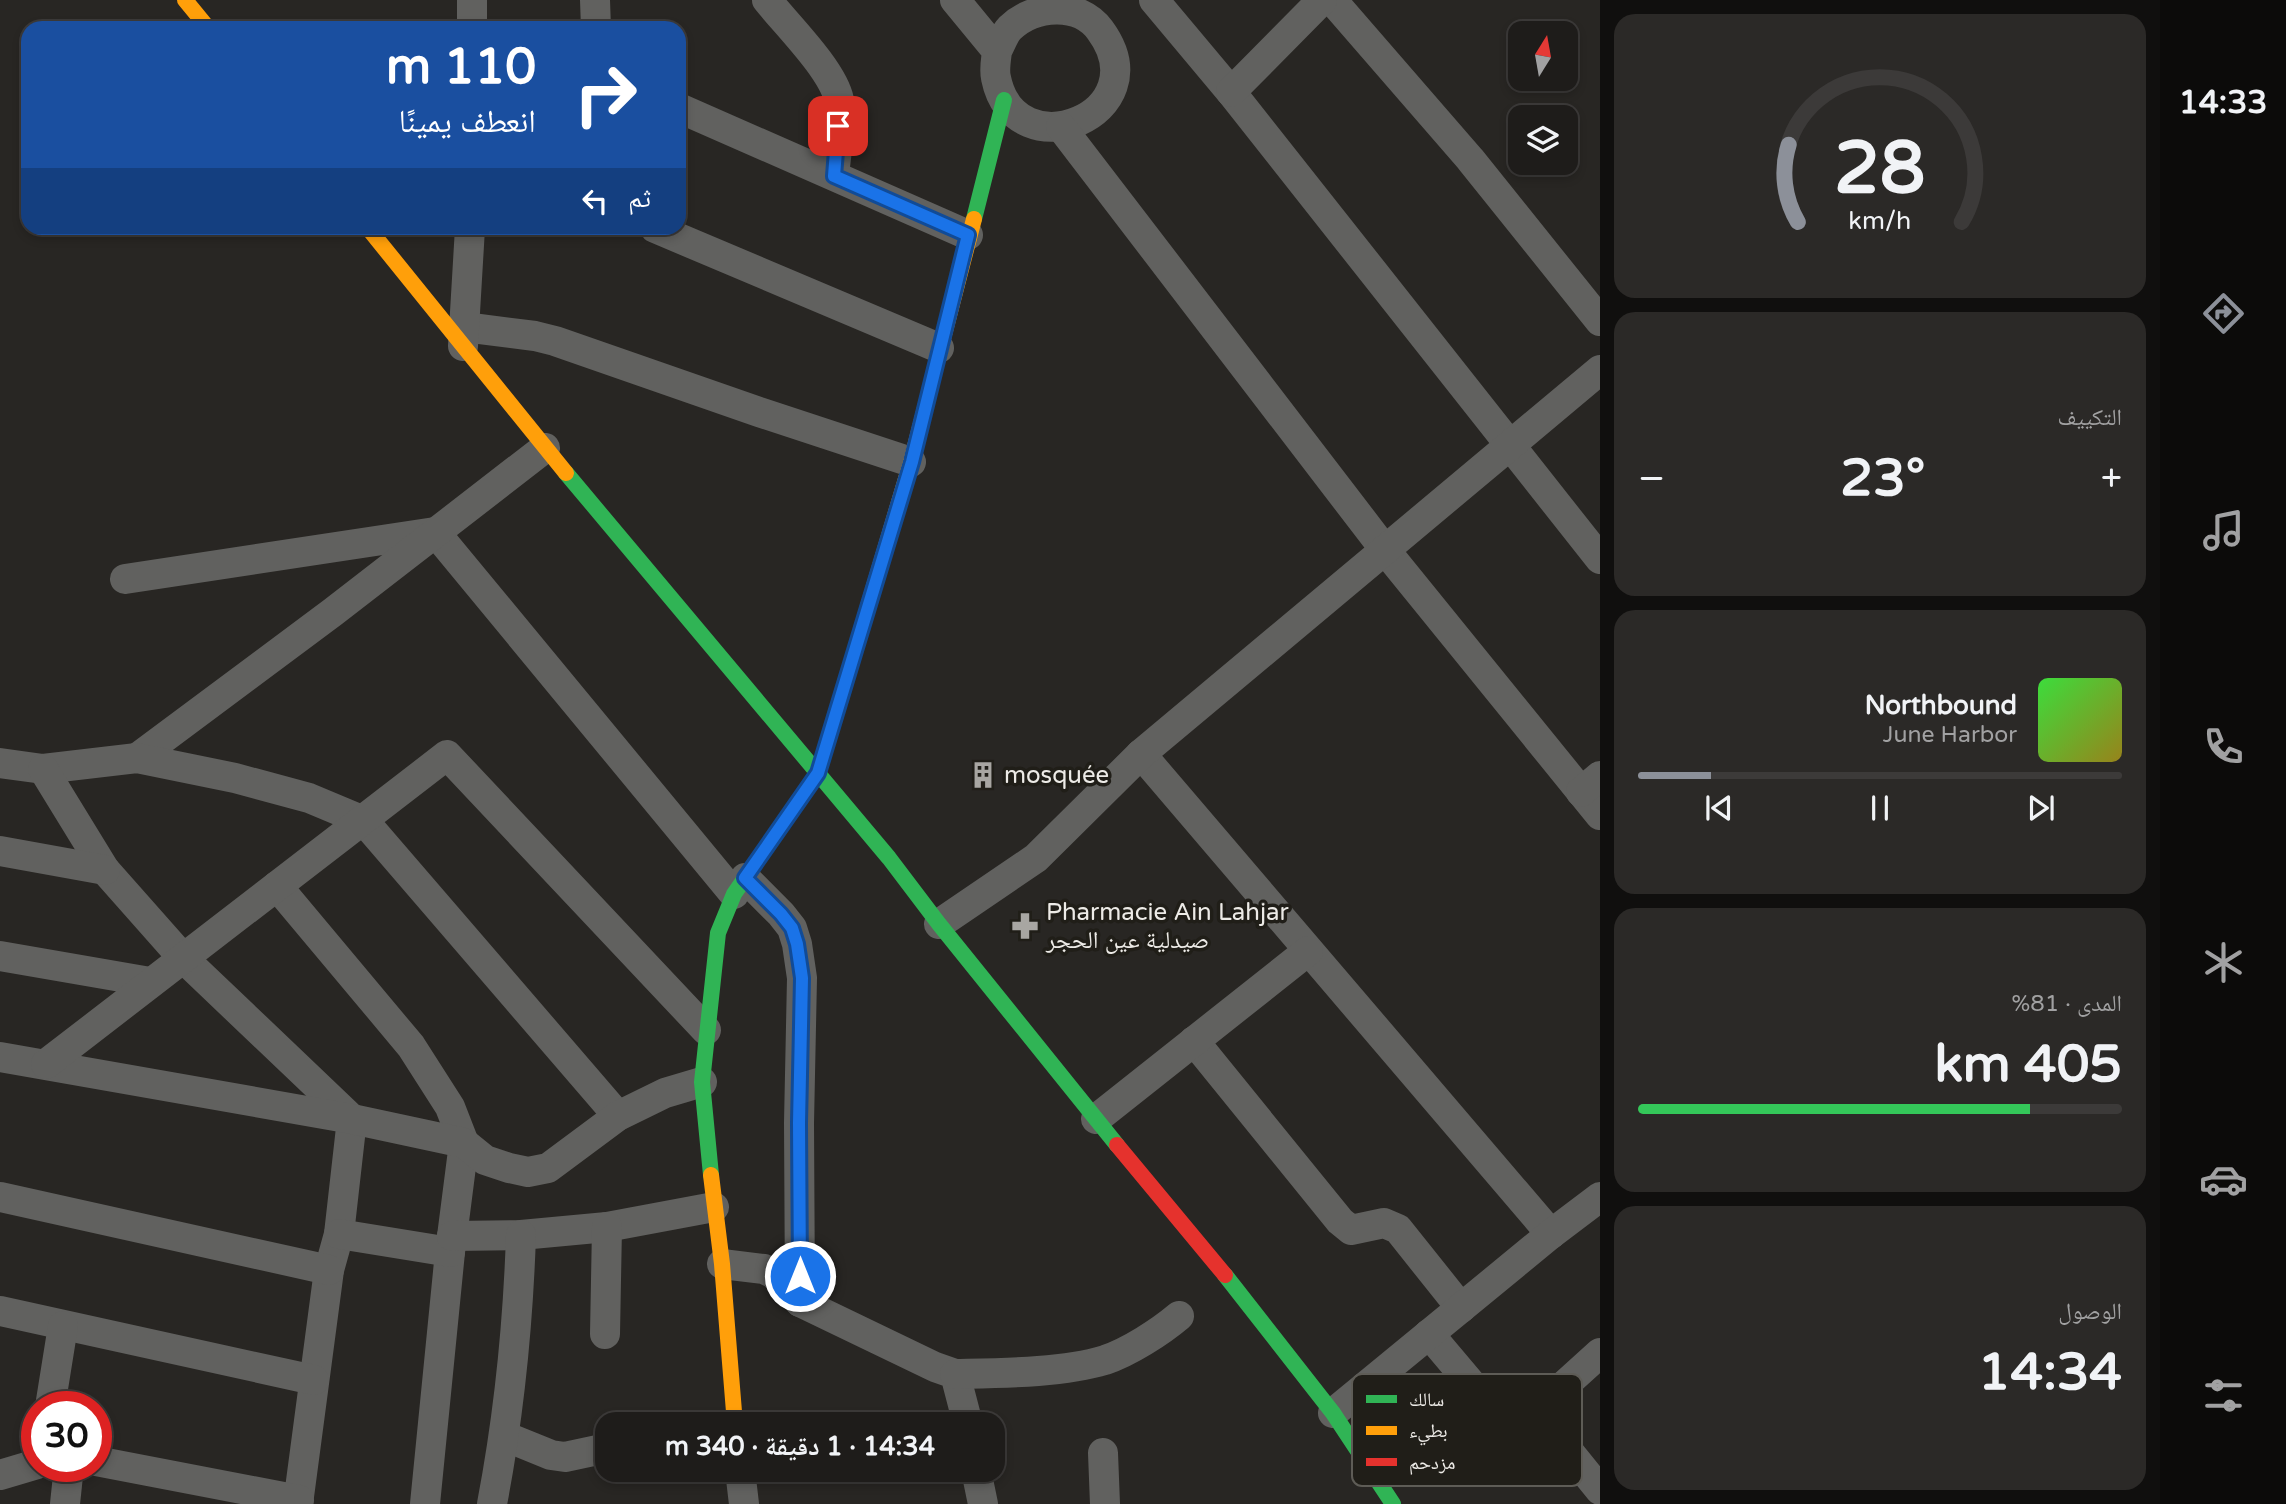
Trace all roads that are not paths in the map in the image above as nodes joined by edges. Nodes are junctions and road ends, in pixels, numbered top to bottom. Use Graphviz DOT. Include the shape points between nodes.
graph roads {
  1 [pos="185,0"];
  2 [pos="595,0"];
  3 [pos="767,0"];
  4 [pos="955,0"];
  5 [pos="1154,0"];
  6 [pos="1322,0"];
  7 [pos="1332,0"];
  8 [pos="1033,7"];
  9 [pos="202,21"];
  10 [pos="596,21"];
  11 [pos="997,51"];
  12 [pos="1231,92"];
  13 [pos="1003,100"];
  14 [pos="686,111"];
  15 [pos="1061,127"];
  16 [pos="834,176"];
  17 [pos="374,235"];
  18 [pos="470,235"];
  19 [pos="671,235"];
  20 [pos="968,235"];
  21 [pos="1600,321"];
  22 [pos="463,337"];
  23 [pos="939,348"];
  24 [pos="1600,370"];
  25 [pos="1510,445"];
  26 [pos="545,448"];
  27 [pos="912,462"];
  28 [pos="435,532"];
  29 [pos="1385,550"];
  30 [pos="1600,559"];
  31 [pos="125,579"];
  32 [pos="1141,754"];
  33 [pos="137,758"];
  34 [pos="0,763"];
  35 [pos="43,769"];
  36 [pos="818,773"];
  37 [pos="1590,784"];
  38 [pos="1600,815"];
  39 [pos="364,821"];
  40 [pos="0,851"];
  41 [pos="105,870"];
  42 [pos="277,886"];
  43 [pos="739,886"];
  44 [pos="939,924"];
  45 [pos="1308,951"];
  46 [pos="0,956"];
  47 [pos="182,957"];
  48 [pos="150,982"];
  49 [pos="706,1030"];
  50 [pos="1194,1041"];
  51 [pos="0,1057"];
  52 [pos="46,1064"];
  53 [pos="702,1082"];
  54 [pos="618,1116"];
  55 [pos="352,1118"];
  56 [pos="1096,1119"];
  57 [pos="464,1143"];
  58 [pos="0,1197"];
  59 [pos="1600,1197"];
  60 [pos="714,1207"];
  61 [pos="607,1227"];
  62 [pos="339,1234"];
  63 [pos="1551,1234"];
  64 [pos="521,1235"];
  65 [pos="451,1244"];
  66 [pos="722,1265"];
  67 [pos="329,1270"];
  68 [pos="800,1302"];
  69 [pos="1461,1308"];
  70 [pos="0,1311"];
  71 [pos="1179,1316"];
  72 [pos="63,1326"];
  73 [pos="605,1334"];
  74 [pos="1429,1334"];
  75 [pos="1600,1353"];
  76 [pos="955,1374"];
  77 [pos="1380,1374"];
  78 [pos="1463,1374"];
  79 [pos="1577,1374"];
  80 [pos="314,1380"];
  81 [pos="53,1391"];
  82 [pos="1352,1397"];
  83 [pos="732,1412"];
  84 [pos="966,1412"];
  85 [pos="1333,1413"];
  86 [pos="504,1436"];
  87 [pos="1352,1442"];
  88 [pos="595,1451"];
  89 [pos="1103,1453"];
  90 [pos="112,1464"];
  91 [pos="1582,1468"];
  92 [pos="21,1469"];
  93 [pos="0,1475"];
  94 [pos="67,1482"];
  95 [pos="741,1482"];
  96 [pos="978,1482"];
  97 [pos="1381,1486"];
  98 [pos="1600,1490"];
  99 [pos="299,1502"];
  100 [pos="65,1504"];
  101 [pos="425,1504"];
  102 [pos="492,1504"];
  103 [pos="744,1504"];
  104 [pos="983,1504"];
  105 [pos="1105,1504"];
  106 [pos="1393,1504"];
  1 -- 9 [label="main road"];
  2 -- 10 [label="street"];
  3 -- 16 [label="street" via="834,87 839,102"];
  4 -- 11 [label="street"];
  5 -- 12 [label="street"];
  6 -- 12 [label="street"];
  7 -- 21 [label="street" via="1470,159"];
  8 -- 11 [label="street" via="1009,30"];
  8 -- 15 [label="street" via="1077,13 1098,27 1111,48 1115,73 1108,97 1092,116"];
  11 -- 13 [label="street" via="995,76"];
  12 -- 25 [label="street"];
  13 -- 15 [label="street" via="1021,118 1044,127"];
  13 -- 20 [label="main road"];
  14 -- 16 [label="street"];
  15 -- 29 [label="street"];
  16 -- 20 [label="street"];
  17 -- 22 [label="main road"];
  18 -- 22 [label="street"];
  19 -- 23 [label="street"];
  20 -- 23 [label="main road"];
  22 -- 26 [label="main road"];
  22 -- 27 [label="street" via="535,336 555,341"];
  23 -- 27 [label="main road"];
  24 -- 25 [label="street"];
  25 -- 29 [label="street"];
  25 -- 30 [label="street"];
  26 -- 28 [label="street"];
  26 -- 36 [label="main road"];
  27 -- 36 [label="main road"];
  28 -- 31 [label="street"];
  28 -- 33 [label="street"];
  28 -- 43 [label="street"];
  29 -- 32 [label="street"];
  29 -- 37 [label="street"];
  32 -- 44 [label="street" via="1036,858"];
  32 -- 45 [label="street"];
  33 -- 35 [label="street"];
  33 -- 39 [label="street" via="235,778"];
  34 -- 35 [label="street"];
  35 -- 41 [label="street"];
  36 -- 43 [label="main road"];
  36 -- 44 [label="main road"];
  37 -- 38 [label="street"];
  39 -- 42 [label="street"];
  39 -- 49 [label="street" via="447,755"];
  39 -- 54 [label="street"];
  40 -- 41 [label="street"];
  41 -- 47 [label="street"];
  42 -- 47 [label="street"];
  42 -- 57 [label="street" via="411,1046 450,1107"];
  43 -- 49 [label="main road" via="718,933"];
  43 -- 68 [label="street" via="781,914 792,928 802,978"];
  44 -- 56 [label="main road"];
  45 -- 50 [label="street"];
  45 -- 63 [label="street"];
  46 -- 48 [label="street"];
  47 -- 48 [label="street"];
  47 -- 55 [label="street"];
  48 -- 52 [label="street"];
  49 -- 53 [label="main road"];
  50 -- 56 [label="street"];
  50 -- 69 [label="street" via="1340,1221 1351,1230 1384,1223 1398,1228"];
  51 -- 52 [label="street"];
  52 -- 55 [label="street"];
  53 -- 54 [label="street"];
  53 -- 60 [label="main road"];
  54 -- 57 [label="street" via="548,1168 528,1172 485,1160"];
  55 -- 57 [label="street"];
  55 -- 62 [label="street"];
  56 -- 85 [label="main road"];
  57 -- 65 [label="street"];
  58 -- 67 [label="street"];
  59 -- 63 [label="street"];
  60 -- 61 [label="street"];
  60 -- 66 [label="main road"];
  61 -- 64 [label="street"];
  61 -- 73 [label="street"];
  62 -- 65 [label="street"];
  62 -- 67 [label="street"];
  63 -- 69 [label="street"];
  64 -- 65 [label="street"];
  64 -- 86 [label="street" via="517,1325"];
  65 -- 101 [label="street"];
  66 -- 68 [label="street" via="764,1269"];
  66 -- 83 [label="main road"];
  67 -- 80 [label="street"];
  68 -- 76 [label="street"];
  69 -- 74 [label="street"];
  70 -- 72 [label="street"];
  71 -- 76 [label="street" via="1107,1359 1037,1370"];
  72 -- 80 [label="street"];
  72 -- 81 [label="street"];
  74 -- 77 [label="street"];
  74 -- 78 [label="street"];
  75 -- 79 [label="street"];
  76 -- 84 [label="street"];
  80 -- 99 [label="street"];
  82 -- 85 [label="street"];
  85 -- 87 [label="main road"];
  86 -- 88 [label="street" via="551,1455"];
  86 -- 102 [label="street"];
  89 -- 105 [label="street"];
  90 -- 99 [label="street"];
  91 -- 98 [label="street"];
  92 -- 93 [label="street"];
  94 -- 100 [label="street"];
  95 -- 103 [label="street"];
  96 -- 104 [label="street"];
  97 -- 106 [label="main road"];
}
